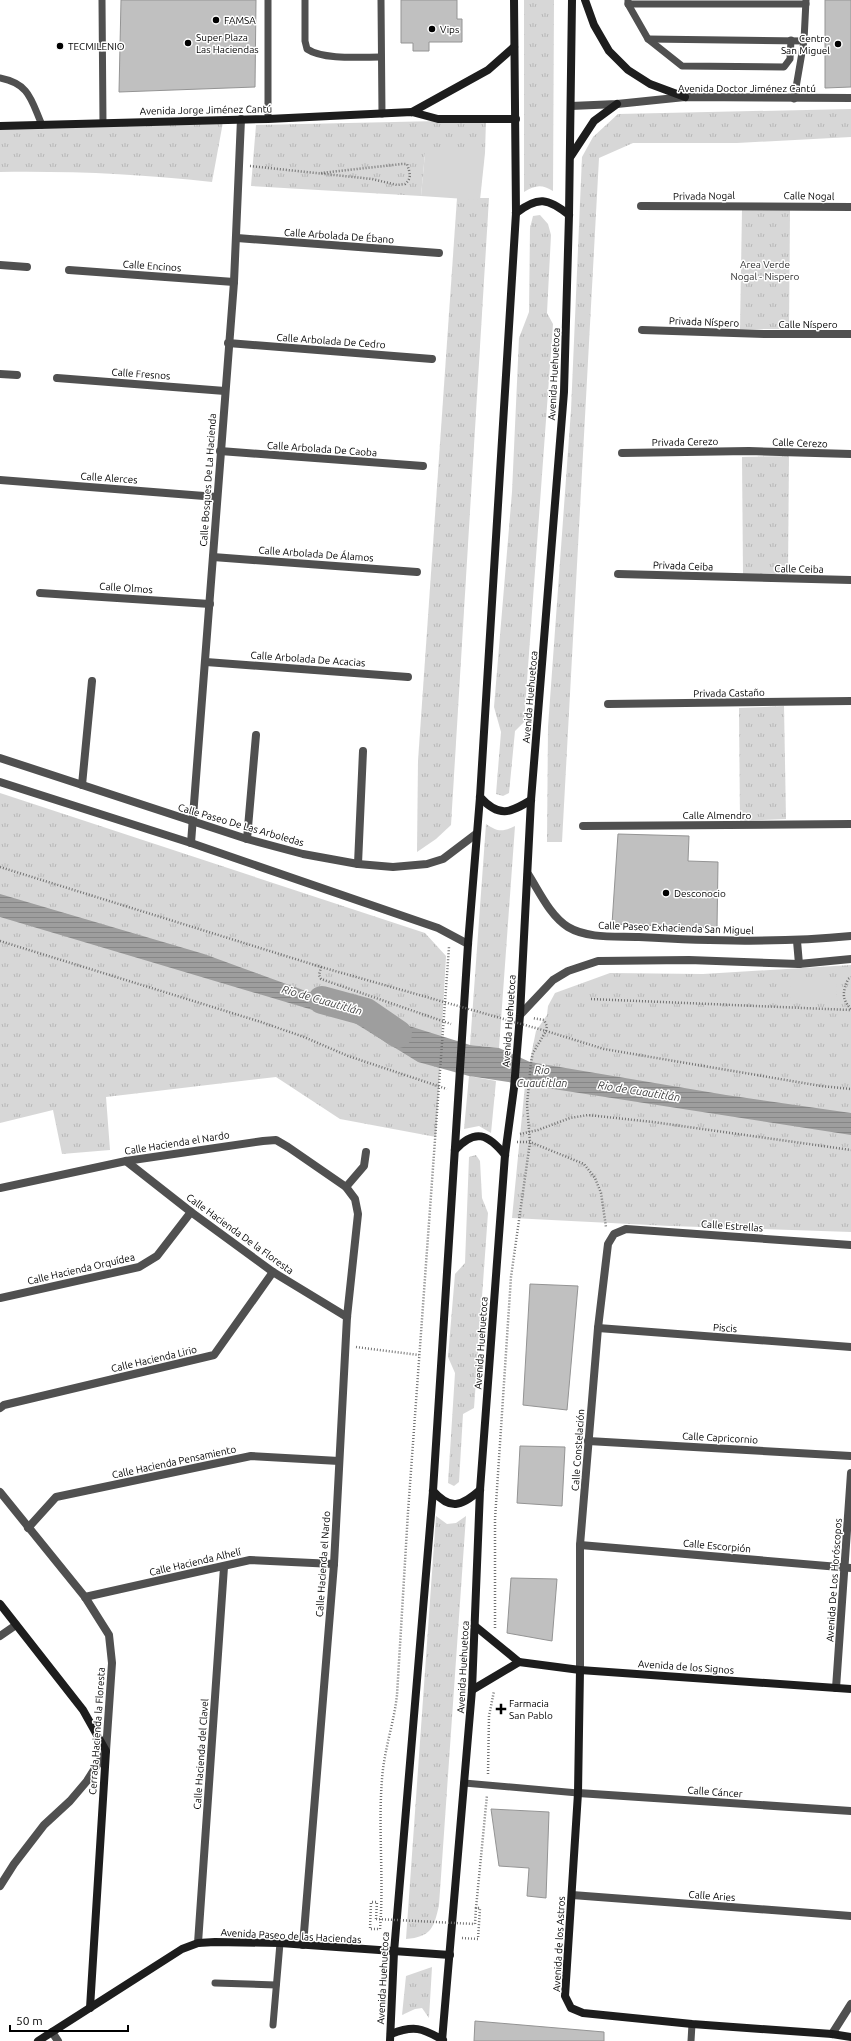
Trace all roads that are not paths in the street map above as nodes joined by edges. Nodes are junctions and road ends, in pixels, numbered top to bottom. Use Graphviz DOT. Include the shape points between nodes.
graph roads {
  1 [pos="102,0"];
  2 [pos="268,0"];
  3 [pos="305,0"];
  4 [pos="381,0"];
  5 [pos="514,0"];
  6 [pos="572,0"];
  7 [pos="585,0"];
  8 [pos="628,2"];
  9 [pos="738,2"];
  10 [pos="806,2"];
  11 [pos="648,39"];
  12 [pos="791,40"];
  13 [pos="804,40"];
  14 [pos="514,46"];
  15 [pos="380,57"];
  16 [pos="0,78"];
  17 [pos="685,97"];
  18 [pos="851,98"];
  19 [pos="794,99"];
  20 [pos="617,104"];
  21 [pos="571,106"];
  22 [pos="412,112"];
  23 [pos="382,114"];
  24 [pos="241,119"];
  25 [pos="268,119"];
  26 [pos="516,119"];
  27 [pos="103,122"];
  28 [pos="42,125"];
  29 [pos="0,126"];
  30 [pos="570,157"];
  31 [pos="768,205"];
  32 [pos="641,206"];
  33 [pos="851,207"];
  34 [pos="516,213"];
  35 [pos="569,215"];
  36 [pos="237,238"];
  37 [pos="439,253"];
  38 [pos="0,265"];
  39 [pos="27,267"];
  40 [pos="68,270"];
  41 [pos="234,282"];
  42 [pos="642,330"];
  43 [pos="766,334"];
  44 [pos="851,334"];
  45 [pos="228,343"];
  46 [pos="432,359"];
  47 [pos="0,374"];
  48 [pos="17,376"];
  49 [pos="57,378"];
  50 [pos="225,391"];
  51 [pos="220,451"];
  52 [pos="749,451"];
  53 [pos="622,453"];
  54 [pos="851,454"];
  55 [pos="423,466"];
  56 [pos="0,480"];
  57 [pos="217,497"];
  58 [pos="213,557"];
  59 [pos="417,572"];
  60 [pos="618,574"];
  61 [pos="747,578"];
  62 [pos="851,580"];
  63 [pos="40,593"];
  64 [pos="210,604"];
  65 [pos="206,662"];
  66 [pos="408,676"];
  67 [pos="92,681"];
  68 [pos="851,701"];
  69 [pos="608,704"];
  70 [pos="256,735"];
  71 [pos="363,751"];
  72 [pos="0,758"];
  73 [pos="0,782"];
  74 [pos="82,786"];
  75 [pos="480,798"];
  76 [pos="531,800"];
  77 [pos="192,822"];
  78 [pos="851,824"];
  79 [pos="582,826"];
  80 [pos="476,834"];
  81 [pos="247,839"];
  82 [pos="191,843"];
  83 [pos="358,864"];
  84 [pos="528,874"];
  85 [pos="851,936"];
  86 [pos="796,941"];
  87 [pos="468,944"];
  88 [pos="851,959"];
  89 [pos="799,964"];
  90 [pos="520,1015"];
  91 [pos="455,1150"];
  92 [pos="366,1152"];
  93 [pos="505,1155"];
  94 [pos="126,1161"];
  95 [pos="346,1186"];
  96 [pos="0,1188"];
  97 [pos="191,1212"];
  98 [pos="614,1234"];
  99 [pos="851,1245"];
  100 [pos="273,1272"];
  101 [pos="0,1298"];
  102 [pos="347,1317"];
  103 [pos="598,1328"];
  104 [pos="851,1347"];
  105 [pos="0,1408"];
  106 [pos="588,1441"];
  107 [pos="851,1456"];
  108 [pos="339,1461"];
  109 [pos="851,1473"];
  110 [pos="433,1490"];
  111 [pos="480,1490"];
  112 [pos="0,1492"];
  113 [pos="28,1528"];
  114 [pos="580,1544"];
  115 [pos="334,1564"];
  116 [pos="224,1566"];
  117 [pos="848,1568"];
  118 [pos="85,1597"];
  119 [pos="0,1604"];
  120 [pos="16,1625"];
  121 [pos="475,1626"];
  122 [pos="0,1636"];
  123 [pos="519,1662"];
  124 [pos="580,1670"];
  125 [pos="836,1688"];
  126 [pos="851,1689"];
  127 [pos="472,1690"];
  128 [pos="106,1751"];
  129 [pos="464,1783"];
  130 [pos="578,1793"];
  131 [pos="851,1811"];
  132 [pos="0,1886"];
  133 [pos="572,1896"];
  134 [pos="851,1916"];
  135 [pos="198,1943"];
  136 [pos="280,1943"];
  137 [pos="303,1945"];
  138 [pos="394,1952"];
  139 [pos="450,1955"];
  140 [pos="215,1983"];
  141 [pos="276,1985"];
  142 [pos="851,2004"];
  143 [pos="90,2008"];
  144 [pos="692,2024"];
  145 [pos="273,2025"];
  146 [pos="52,2032"];
  147 [pos="832,2037"];
  148 [pos="851,2037"];
  149 [pos="390,2038"];
  150 [pos="442,2040"];
  151 [pos="38,2041"];
  152 [pos="58,2041"];
  153 [pos="690,2041"];
  1 -- 27 [label="lane"];
  2 -- 25 [label="lane"];
  3 -- 15 [label="lane" via="307,49 314,54"];
  4 -- 15 [label="lane"];
  5 -- 14 [label="main road, Avenida Huehuetoca"];
  6 -- 21 [label="main road, Avenida Huehuetoca"];
  7 -- 17 [label="main road" via="594,25 609,51 628,70 650,84"];
  8 -- 9 [label="lane"];
  8 -- 11 [label="lane"];
  9 -- 10 [label="lane"];
  10 -- 13 [label="lane"];
  11 -- 12 [label="lane"];
  11 -- 12 [label="lane" via="682,66 784,68 790,59"];
  12 -- 13 [label="lane"];
  13 -- 19 [label="lane"];
  14 -- 22 [label="main road, Avenida Jorge Jiménez Cantú" via="488,70"];
  14 -- 26 [label="main road, Avenida Huehuetoca"];
  15 -- 23 [label="lane"];
  16 -- 28 [label="lane" via="10,80 26,90"];
  17 -- 19 [label="street, Avenida Doctor Jiménez Cantú"];
  17 -- 20 [label="street, Avenida Doctor Jiménez Cantú"];
  18 -- 19 [label="street, Avenida Doctor Jiménez Cantú"];
  20 -- 21 [label="street, Avenida Doctor Jiménez Cantú"];
  20 -- 30 [label="main road" via="594,121"];
  21 -- 30 [label="main road, Avenida Huehuetoca"];
  22 -- 23 [label="main road, Avenida Jorge Jiménez Cantú"];
  22 -- 26 [label="main road, Avenida Jorge Jiménez Cantú" via="438,119"];
  23 -- 25 [label="main road, Avenida Jorge Jiménez Cantú"];
  24 -- 25 [label="main road, Avenida Jorge Jiménez Cantú"];
  24 -- 27 [label="main road, Avenida Jorge Jiménez Cantú"];
  24 -- 36 [label="street, Calle Bosques De La Hacienda"];
  26 -- 34 [label="main road, Avenida Huehuetoca"];
  27 -- 28 [label="main road, Avenida Jorge Jiménez Cantú"];
  28 -- 29 [label="main road, Avenida Jorge Jiménez Cantú"];
  30 -- 35 [label="main road, Avenida Huehuetoca"];
  31 -- 32 [label="street, Privada Nogal"];
  31 -- 33 [label="street, Calle Nogal"];
  34 -- 35 [label="main road" via="528,204 542,200 556,204"];
  34 -- 75 [label="main road, Avenida Huehuetoca"];
  35 -- 76 [label="main road, Avenida Huehuetoca" via="564,392"];
  36 -- 37 [label="street, Calle Arbolada De Ébano"];
  36 -- 41 [label="street, Calle Bosques De La Hacienda"];
  38 -- 39 [label="street"];
  40 -- 41 [label="street, Calle Encinos"];
  41 -- 45 [label="street, Calle Bosques De La Hacienda"];
  42 -- 43 [label="street, Privada Níspero"];
  43 -- 44 [label="street, Calle Níspero"];
  45 -- 46 [label="street, Calle Arbolada De Cedro"];
  45 -- 50 [label="street, Calle Bosques De La Hacienda"];
  47 -- 48 [label="street"];
  49 -- 50 [label="street, Calle Fresnos"];
  50 -- 51 [label="street, Calle Bosques De La Hacienda"];
  51 -- 55 [label="street, Calle Arbolada De Caoba"];
  51 -- 57 [label="street, Calle Bosques De La Hacienda"];
  52 -- 53 [label="street, Privada Cerezo"];
  52 -- 54 [label="street, Calle Cerezo"];
  56 -- 57 [label="street, Calle Alerces"];
  57 -- 58 [label="street, Calle Bosques De La Hacienda"];
  58 -- 59 [label="street, Calle Arbolada De Álamos"];
  58 -- 64 [label="street, Calle Bosques De La Hacienda"];
  60 -- 61 [label="street, Privada Ceiba"];
  61 -- 62 [label="street, Calle Ceiba"];
  63 -- 64 [label="street, Calle Olmos"];
  64 -- 65 [label="street, Calle Bosques De La Hacienda"];
  65 -- 66 [label="street, Calle Arbolada De Acacias"];
  65 -- 77 [label="street, Calle Bosques De La Hacienda"];
  67 -- 74 [label="street"];
  68 -- 69 [label="street, Privada Castaño"];
  70 -- 81 [label="street"];
  71 -- 83 [label="street"];
  72 -- 74 [label="street, Calle Paseo De Las Arboledas"];
  73 -- 82 [label="street"];
  74 -- 77 [label="street, Calle Paseo De Las Arboledas"];
  75 -- 76 [label="main road" via="489,807 502,812 515,810"];
  75 -- 80 [label="main road, Avenida Huehuetoca"];
  76 -- 84 [label="main road, Avenida Huehuetoca"];
  77 -- 81 [label="street, Calle Paseo De Las Arboledas"];
  77 -- 82 [label="street, Calle Bosques De La Hacienda"];
  78 -- 79 [label="street, Calle Almendro"];
  80 -- 83 [label="street, Calle Paseo De Las Arboledas" via="443,859 427,864 393,867"];
  80 -- 87 [label="main road, Avenida Huehuetoca"];
  81 -- 83 [label="street, Calle Paseo De Las Arboledas" via="303,854"];
  82 -- 87 [label="street" via="438,928"];
  84 -- 86 [label="street, Calle Paseo Exhacienda San Miguel" via="557,916 567,926 585,934 682,940"];
  84 -- 90 [label="main road, Avenida Huehuetoca"];
  85 -- 86 [label="street, Calle Paseo Exhacienda San Miguel"];
  86 -- 89 [label="street"];
  87 -- 91 [label="main road, Avenida Huehuetoca"];
  88 -- 89 [label="street"];
  89 -- 90 [label="street" via="689,960 598,961 568,971 554,980"];
  90 -- 93 [label="main road, Avenida Huehuetoca"];
  91 -- 93 [label="main road" via="465,1138 481,1136 495,1142"];
  91 -- 110 [label="main road, Avenida Huehuetoca"];
  92 -- 95 [label="street" via="364,1166"];
  93 -- 111 [label="main road, Avenida Huehuetoca"];
  94 -- 95 [label="street, Calle Hacienda el Nardo" via="276,1140"];
  94 -- 96 [label="street, Calle Hacienda el Nardo"];
  94 -- 97 [label="street, Calle Hacienda De la Floresta"];
  95 -- 102 [label="street, Calle Hacienda el Nardo" via="355,1199 358,1214"];
  97 -- 100 [label="street, Calle Hacienda De la Floresta"];
  97 -- 101 [label="street, Calle Hacienda Orquídea" via="157,1256 139,1267"];
  98 -- 99 [label="street, Calle Estrellas" via="626,1229"];
  98 -- 103 [label="street, Calle Constelación" via="608,1244"];
  100 -- 102 [label="street, Calle Hacienda De la Floresta"];
  100 -- 105 [label="street, Calle Hacienda Lirio" via="214,1355"];
  102 -- 108 [label="street, Calle Hacienda el Nardo"];
  103 -- 104 [label="street, Piscis"];
  103 -- 106 [label="street, Calle Constelación"];
  106 -- 107 [label="street, Calle Capricornio"];
  106 -- 114 [label="street, Calle Constelación"];
  108 -- 113 [label="street, Calle Hacienda Pensamiento" via="251,1456 56,1497"];
  108 -- 115 [label="street, Calle Hacienda el Nardo"];
  109 -- 117 [label="street, Avenida De Los Horóscopos"];
  110 -- 111 [label="main road" via="442,1501 455,1504 468,1501"];
  110 -- 138 [label="main road, Avenida Huehuetoca"];
  111 -- 121 [label="main road, Avenida Huehuetoca"];
  112 -- 113 [label="street, Cerrada Hacienda la Floresta"];
  113 -- 118 [label="street, Cerrada Hacienda la Floresta"];
  114 -- 117 [label="street, Calle Escorpión"];
  114 -- 124 [label="street, Calle Constelación"];
  115 -- 116 [label="street, Calle Hacienda Alhelí" via="250,1560"];
  115 -- 137 [label="street, Calle Hacienda el Nardo"];
  116 -- 118 [label="street, Calle Hacienda Alhelí"];
  116 -- 135 [label="street, Calle Hacienda del Clavel"];
  117 -- 125 [label="street, Avenida De Los Horóscopos"];
  118 -- 128 [label="street, Cerrada Hacienda la Floresta" via="109,1635 112,1664"];
  119 -- 120 [label="main road"];
  120 -- 122 [label="street"];
  120 -- 128 [label="main road" via="83,1710"];
  121 -- 123 [label="main road"];
  121 -- 127 [label="main road, Avenida Huehuetoca"];
  123 -- 124 [label="main road, Avenida de los Signos"];
  123 -- 127 [label="main road"];
  124 -- 125 [label="main road, Avenida de los Signos"];
  124 -- 130 [label="main road, Avenida de los Astros"];
  125 -- 126 [label="main road, Avenida de los Signos"];
  127 -- 129 [label="main road, Avenida Huehuetoca"];
  128 -- 132 [label="street" via="87,1781 44,1825"];
  128 -- 143 [label="main road, Cerrada Hacienda la Floresta"];
  129 -- 130 [label="lane"];
  129 -- 139 [label="main road, Avenida Huehuetoca"];
  130 -- 131 [label="street, Calle Cáncer"];
  130 -- 133 [label="main road, Avenida de los Astros"];
  133 -- 134 [label="street, Calle Aries"];
  133 -- 144 [label="main road, Avenida de los Astros" via="565,1996 571,2008 583,2014"];
  135 -- 136 [label="main road, Avenida Paseo de las Haciendas"];
  135 -- 143 [label="main road, Avenida Paseo de las Haciendas" via="182,1949"];
  136 -- 137 [label="main road, Avenida Paseo de las Haciendas"];
  136 -- 141 [label="lane"];
  137 -- 138 [label="main road, Avenida Paseo de las Haciendas"];
  138 -- 139 [label="main road, Avenida Paseo de las Haciendas"];
  138 -- 149 [label="main road, Avenida Huehuetoca"];
  139 -- 150 [label="main road, Avenida Huehuetoca"];
  140 -- 141 [label="lane"];
  141 -- 145 [label="lane"];
  142 -- 147 [label="street"];
  143 -- 146 [label="main road, Avenida Paseo de las Haciendas"];
  144 -- 147 [label="main road, Avenida de los Astros"];
  144 -- 153 [label="lane"];
  146 -- 151 [label="main road, Avenida Paseo de las Haciendas"];
  146 -- 152 [label="street"];
  147 -- 148 [label="main road, Avenida de los Astros"];
  149 -- 150 [label="main road" via="406,2028 424,2029"];
}
